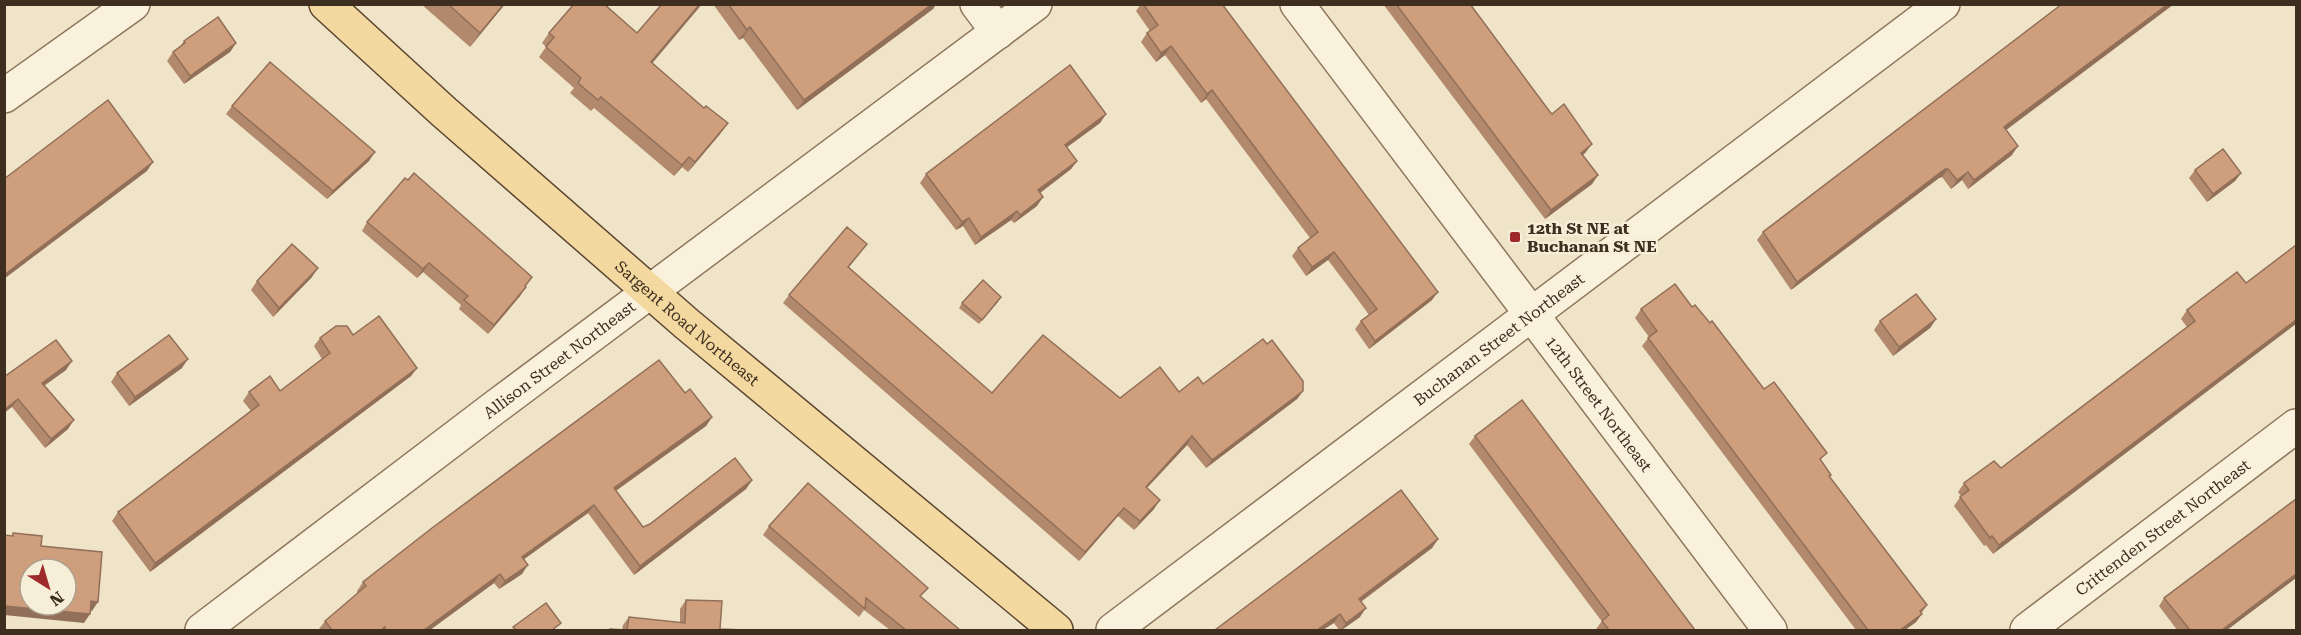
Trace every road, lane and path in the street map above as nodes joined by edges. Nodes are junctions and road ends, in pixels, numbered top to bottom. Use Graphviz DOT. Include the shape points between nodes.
graph roads {
  1 [pos="133,4"];
  2 [pos="326,4"];
  3 [pos="977,4"];
  4 [pos="1035,4"];
  5 [pos="1297,4"];
  6 [pos="1943,4"];
  7 [pos="998,32"];
  8 [pos="4,96"];
  9 [pos="651,292"];
  10 [pos="1531,315"];
  11 [pos="2296,426"];
  12 [pos="202,630"];
  13 [pos="1056,630"];
  14 [pos="1113,630"];
  15 [pos="1770,630"];
  16 [pos="2027,630"];
  1 -- 8 [label="street"];
  2 -- 9 [label="main road, Sargent Road Northeast"];
  3 -- 7 [label="street"];
  4 -- 7 [label="street, Allison Street Northeast"];
  5 -- 10 [label="street, 12th Street Northeast"];
  6 -- 10 [label="street, Buchanan Street Northeast"];
  7 -- 9 [label="street, Allison Street Northeast"];
  9 -- 12 [label="street, Allison Street Northeast"];
  9 -- 13 [label="main road, Sargent Road Northeast"];
  10 -- 14 [label="street, Buchanan Street Northeast"];
  10 -- 15 [label="street, 12th Street Northeast"];
  11 -- 16 [label="street, Crittenden Street Northeast"];
}
